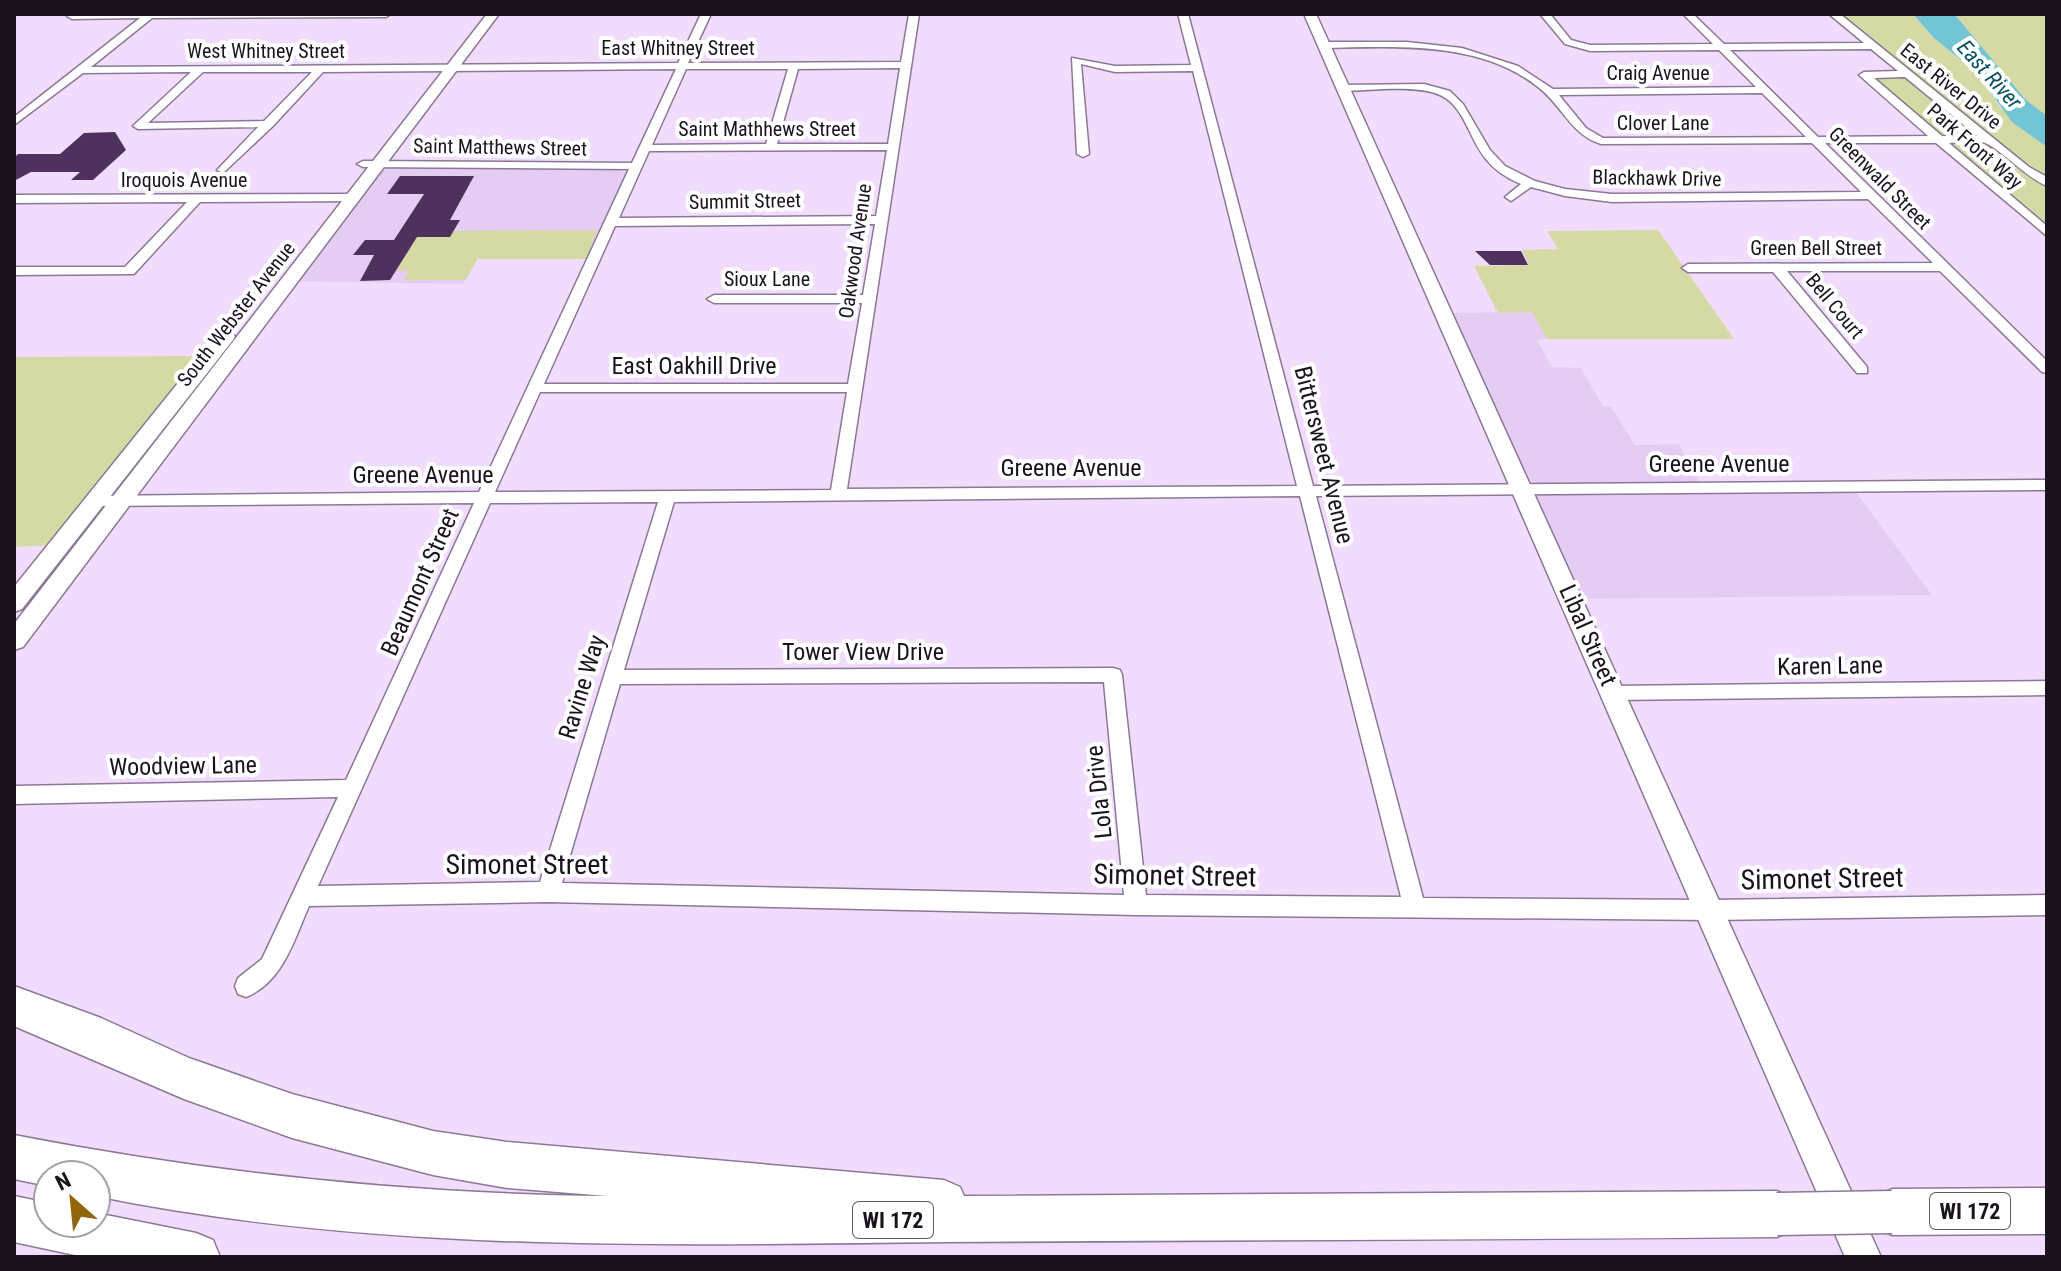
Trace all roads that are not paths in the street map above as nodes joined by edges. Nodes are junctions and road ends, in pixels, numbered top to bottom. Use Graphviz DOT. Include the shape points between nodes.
graph roads {
  1 [pos="386,14"];
  2 [pos="480,14"];
  3 [pos="493,14"];
  4 [pos="706,14"];
  5 [pos="914,14"];
  6 [pos="1183,14"];
  7 [pos="1310,14"];
  8 [pos="1545,14"];
  9 [pos="1688,14"];
  10 [pos="1834,14"];
  11 [pos="151,15"];
  12 [pos="72,16"];
  13 [pos="1323,45"];
  14 [pos="1874,46"];
  15 [pos="1721,47"];
  16 [pos="905,65"];
  17 [pos="681,66"];
  18 [pos="794,66"];
  19 [pos="321,68"];
  20 [pos="444,68"];
  21 [pos="1199,68"];
  22 [pos="201,69"];
  23 [pos="81,70"];
  24 [pos="1908,74"];
  25 [pos="1342,88"];
  26 [pos="1765,90"];
  27 [pos="1551,92"];
  28 [pos="16,120"];
  29 [pos="269,124"];
  30 [pos="1988,139"];
  31 [pos="1816,140"];
  32 [pos="1939,140"];
  33 [pos="771,147"];
  34 [pos="891,147"];
  35 [pos="644,148"];
  36 [pos="1083,154"];
  37 [pos="372,164"];
  38 [pos="635,166"];
  39 [pos="223,170"];
  40 [pos="1530,182"];
  41 [pos="2047,182"];
  42 [pos="1872,195"];
  43 [pos="345,197"];
  44 [pos="1511,197"];
  45 [pos="197,198"];
  46 [pos="14,199"];
  47 [pos="880,220"];
  48 [pos="609,222"];
  49 [pos="2047,232"];
  50 [pos="1944,267"];
  51 [pos="1688,268"];
  52 [pos="1777,268"];
  53 [pos="14,271"];
  54 [pos="714,299"];
  55 [pos="869,299"];
  56 [pos="2047,369"];
  57 [pos="1862,370"];
  58 [pos="533,388"];
  59 [pos="855,388"];
  60 [pos="2047,485"];
  61 [pos="1308,490"];
  62 [pos="1524,490"];
  63 [pos="838,494"];
  64 [pos="667,498"];
  65 [pos="484,499"];
  66 [pos="95,501"];
  67 [pos="119,501"];
  68 [pos="14,603"];
  69 [pos="16,637"];
  70 [pos="1113,675"];
  71 [pos="613,677"];
  72 [pos="2047,688"];
  73 [pos="1614,693"];
  74 [pos="353,788"];
  75 [pos="14,795"];
  76 [pos="548,892"];
  77 [pos="302,896"];
  78 [pos="1136,905"];
  79 [pos="2047,905"];
  80 [pos="1415,908"];
  81 [pos="1711,910"];
  82 [pos="246,986"];
  83 [pos="14,1006"];
  84 [pos="14,1157"];
  85 [pos="2047,1211"];
  86 [pos="14,1219"];
  87 [pos="1013,1219"];
  88 [pos="196,1257"];
  89 [pos="1863,1257"];
  1 -- 11 [label="street"];
  2 -- 20 [label="main road, South Webster Avenue"];
  3 -- 20 [label="main road, South Webster Avenue"];
  4 -- 17 [label="street, Beaumont Street"];
  5 -- 16 [label="street, Oakwood Avenue"];
  6 -- 21 [label="street, Bittersweet Avenue"];
  7 -- 13 [label="main road, Libal Street"];
  8 -- 15 [label="street" via="1568,42 1580,47"];
  9 -- 15 [label="street, Greenwald Street"];
  10 -- 14 [label="street, East River Drive"];
  11 -- 12 [label="street"];
  11 -- 23 [label="street"];
  13 -- 25 [label="main road, Libal Street"];
  13 -- 27 [label="street, Clover Lane" via="1470,49"];
  14 -- 15 [label="street"];
  14 -- 24 [label="street, East River Drive"];
  15 -- 26 [label="street, Greenwald Street"];
  16 -- 18 [label="street, East Whitney Street"];
  16 -- 34 [label="street, Oakwood Avenue"];
  17 -- 18 [label="street, East Whitney Street"];
  17 -- 20 [label="street, East Whitney Street"];
  17 -- 35 [label="street, Beaumont Street"];
  18 -- 33 [label="street"];
  19 -- 20 [label="street, West Whitney Street"];
  19 -- 22 [label="street, West Whitney Street"];
  19 -- 29 [label="street"];
  20 -- 37 [label="main road, South Webster Avenue"];
  21 -- 36 [label="street" via="1115,69 1076,60"];
  21 -- 61 [label="street, Bittersweet Avenue"];
  22 -- 23 [label="street, West Whitney Street"];
  22 -- 29 [label="street" via="138,126"];
  23 -- 28 [label="street"];
  24 -- 30 [label="street, East River Drive"];
  24 -- 32 [label="street, Park Front Way" via="1864,75"];
  25 -- 40 [label="street, Blackhawk Drive" via="1424,87 1446,93 1491,160"];
  25 -- 62 [label="main road, Libal Street"];
  26 -- 27 [label="street, Craig Avenue"];
  26 -- 31 [label="street, Greenwald Street"];
  27 -- 31 [label="street, Clover Lane" via="1580,131 1601,141"];
  29 -- 39 [label="street"];
  30 -- 32 [label="street, Clover Lane"];
  30 -- 41 [label="street, East River Drive"];
  31 -- 32 [label="street, Clover Lane"];
  31 -- 42 [label="street, Greenwald Street"];
  32 -- 49 [label="street, Park Front Way"];
  33 -- 34 [label="street, Saint Mathhews Street"];
  33 -- 35 [label="street, Saint Mathhews Street"];
  34 -- 47 [label="street, Oakwood Avenue"];
  35 -- 38 [label="street, Beaumont Street"];
  37 -- 38 [label="street, Saint Matthews Street"];
  37 -- 43 [label="main road, South Webster Avenue"];
  38 -- 48 [label="street, Beaumont Street"];
  40 -- 42 [label="street, Blackhawk Drive" via="1612,198"];
  40 -- 44 [label="street"];
  42 -- 50 [label="street, Greenwald Street"];
  43 -- 45 [label="street, Iroquois Avenue"];
  43 -- 66 [label="main road, South Webster Avenue"];
  43 -- 67 [label="main road, South Webster Avenue"];
  45 -- 46 [label="street, Iroquois Avenue"];
  45 -- 53 [label="street" via="129,271"];
  47 -- 48 [label="street, Summit Street"];
  47 -- 55 [label="street, Oakwood Avenue"];
  48 -- 58 [label="street, Beaumont Street"];
  50 -- 52 [label="street, Green Bell Street"];
  50 -- 56 [label="street, Greenwald Street"];
  51 -- 52 [label="street, Green Bell Street"];
  52 -- 57 [label="street, Bell Court"];
  54 -- 55 [label="street, Sioux Lane"];
  55 -- 59 [label="street, Oakwood Avenue"];
  58 -- 59 [label="street, East Oakhill Drive"];
  58 -- 65 [label="street, Beaumont Street"];
  59 -- 63 [label="street, Oakwood Avenue"];
  60 -- 62 [label="street, Greene Avenue"];
  61 -- 62 [label="street, Greene Avenue"];
  61 -- 63 [label="street, Greene Avenue"];
  61 -- 80 [label="street, Bittersweet Avenue"];
  62 -- 73 [label="main road, Libal Street"];
  63 -- 64 [label="street, Greene Avenue"];
  64 -- 65 [label="street, Greene Avenue"];
  64 -- 71 [label="street, Ravine Way"];
  65 -- 67 [label="street, Greene Avenue"];
  65 -- 74 [label="street, Beaumont Street"];
  66 -- 67 [label="street, Greene Avenue"];
  66 -- 68 [label="main road, South Webster Avenue"];
  67 -- 69 [label="main road, South Webster Avenue"];
  70 -- 71 [label="street, Tower View Drive"];
  70 -- 78 [label="street, Lola Drive"];
  71 -- 76 [label="street, Ravine Way"];
  72 -- 73 [label="street, Karen Lane"];
  73 -- 81 [label="main road, Libal Street"];
  74 -- 75 [label="street, Woodview Lane"];
  74 -- 77 [label="street, Beaumont Street"];
  76 -- 77 [label="street, Simonet Street"];
  76 -- 78 [label="street, Simonet Street"];
  77 -- 82 [label="street, Beaumont Street" via="270,967"];
  78 -- 80 [label="street, Simonet Street"];
  79 -- 81 [label="street, Simonet Street"];
  80 -- 81 [label="street, Simonet Street"];
  81 -- 89 [label="main road, Libal Street"];
  83 -- 87 [label="highway" via="184,1078 292,1116 433,1153 507,1165 925,1199"];
  84 -- 87 [label="highway, WI 172" via="122,1180 451,1215 683,1221"];
  85 -- 87 [label="highway, WI 172, bridge"];
  86 -- 88 [label="highway"];
}
